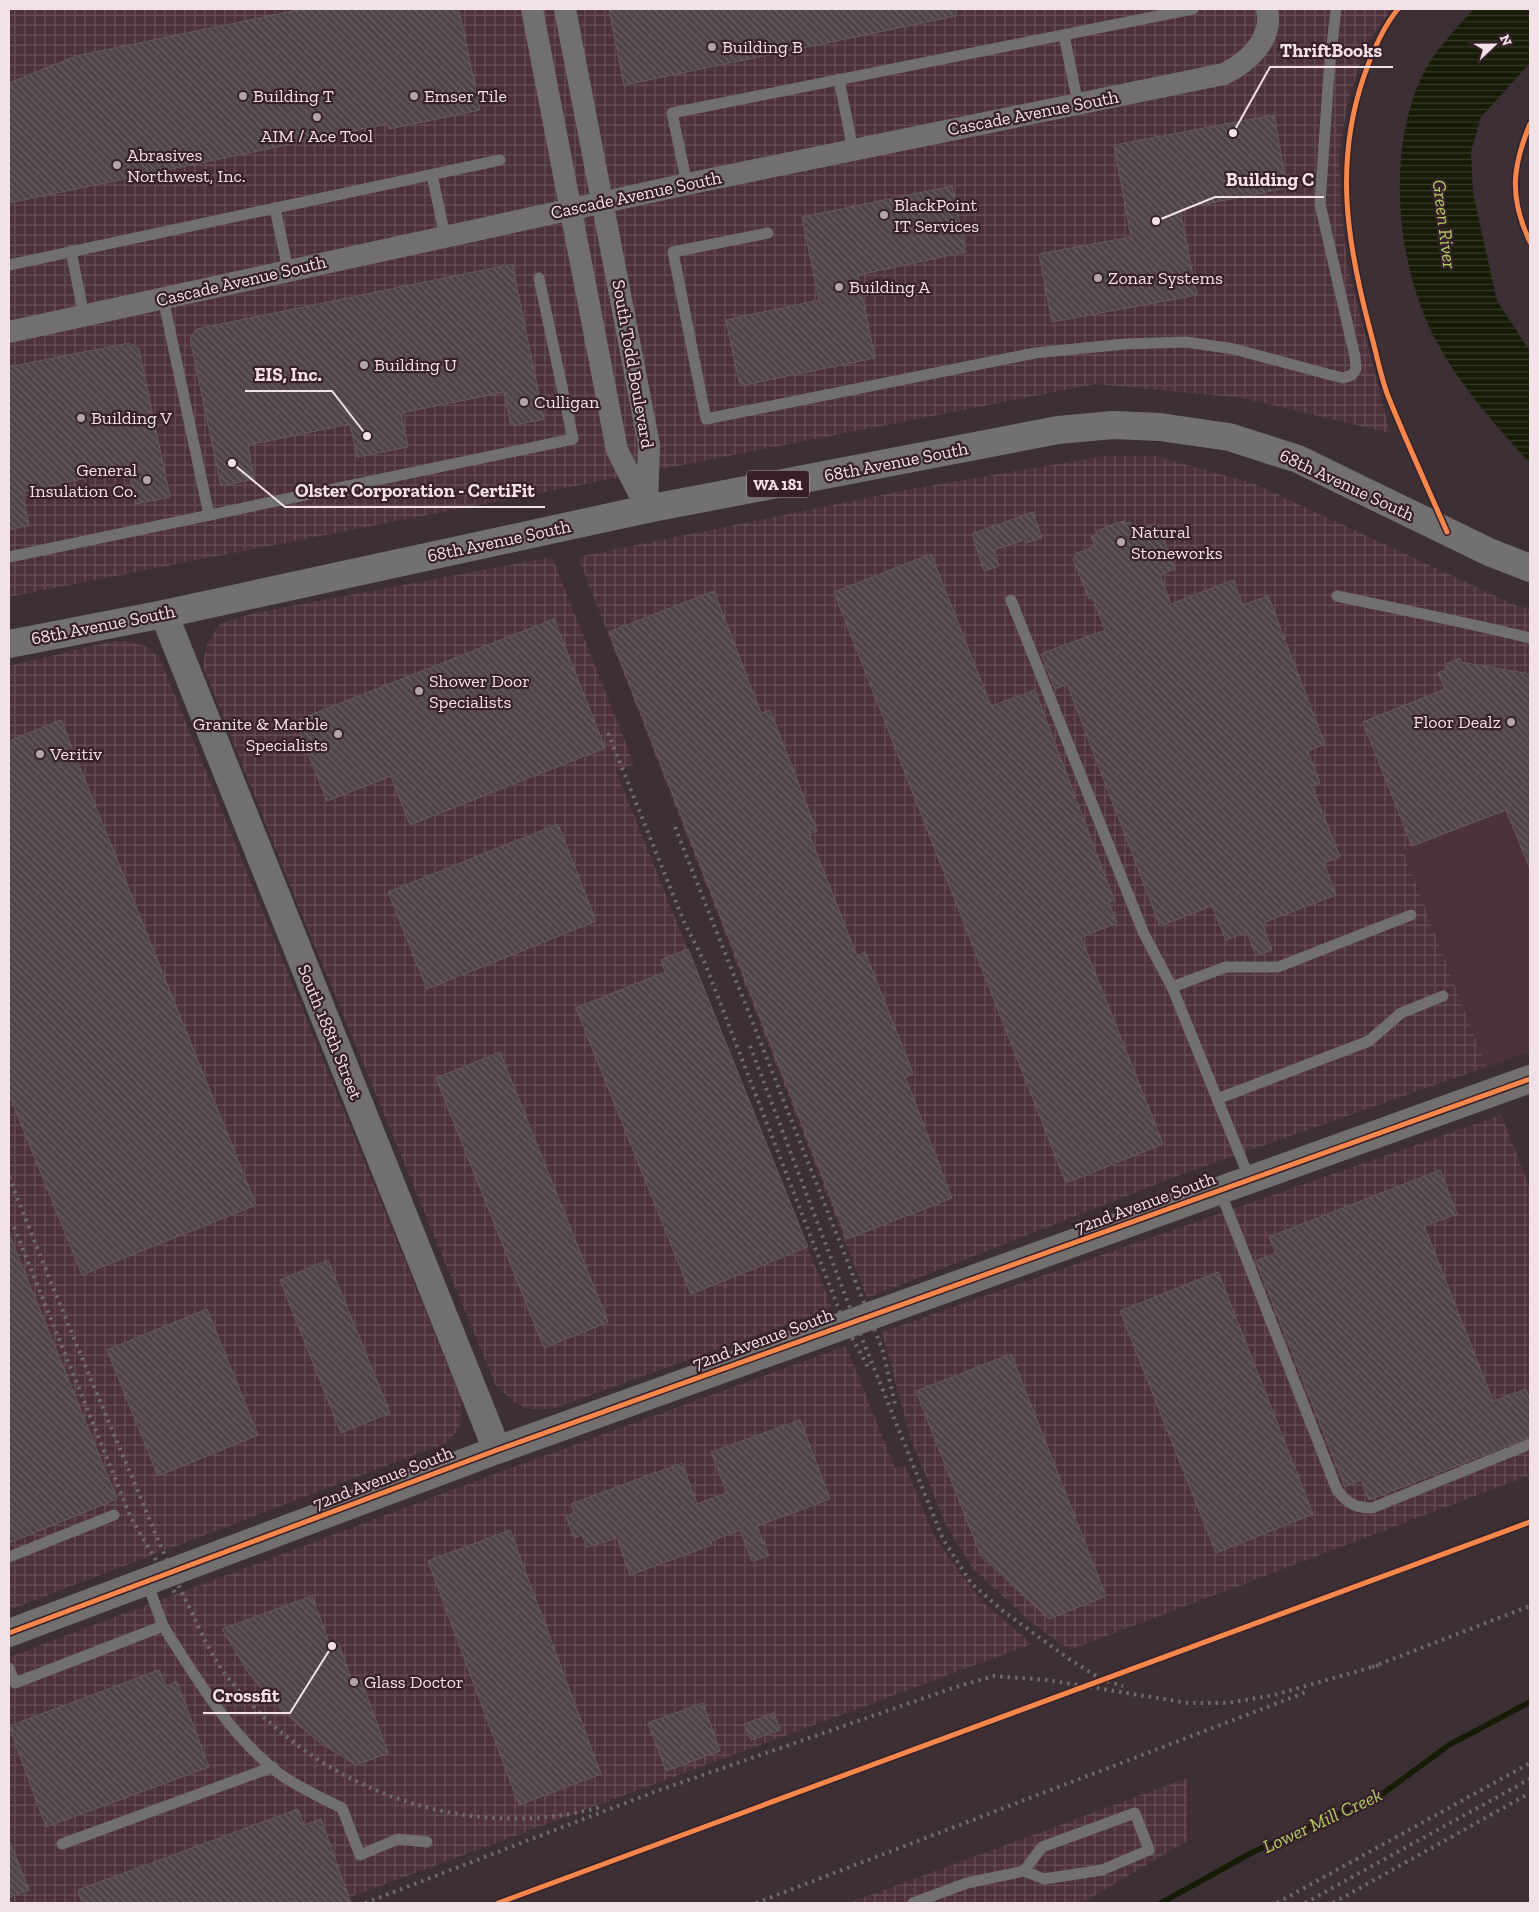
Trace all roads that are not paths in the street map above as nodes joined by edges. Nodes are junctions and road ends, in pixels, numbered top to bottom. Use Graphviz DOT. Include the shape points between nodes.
graph roads {
  1 [pos="532,9"];
  2 [pos="565,9"];
  3 [pos="1193,9"];
  4 [pos="1268,9"];
  5 [pos="1336,9"];
  6 [pos="1064,34"];
  7 [pos="839,79"];
  8 [pos="1078,104"];
  9 [pos="853,150"];
  10 [pos="500,160"];
  11 [pos="432,175"];
  12 [pos="687,184"];
  13 [pos="604,202"];
  14 [pos="275,208"];
  15 [pos="572,208"];
  16 [pos="768,233"];
  17 [pos="445,236"];
  18 [pos="71,251"];
  19 [pos="9,265"];
  20 [pos="288,270"];
  21 [pos="538,278"];
  22 [pos="163,298"];
  23 [pos="84,316"];
  24 [pos="9,332"];
  25 [pos="647,509"];
  26 [pos="209,515"];
  27 [pos="9,557"];
  28 [pos="1530,568"];
  29 [pos="1337,596"];
  30 [pos="1011,600"];
  31 [pos="164,614"];
  32 [pos="1530,638"];
  33 [pos="9,644"];
  34 [pos="1411,915"];
  35 [pos="1172,987"];
  36 [pos="1443,996"];
  37 [pos="1530,1079"];
  38 [pos="1217,1098"];
  39 [pos="1250,1180"];
  40 [pos="1220,1191"];
  41 [pos="1530,1444"];
  42 [pos="497,1450"];
  43 [pos="114,1515"];
  44 [pos="9,1557"];
  45 [pos="147,1582"];
  46 [pos="163,1626"];
  47 [pos="9,1633"];
  48 [pos="9,1668"];
  49 [pos="273,1767"];
  50 [pos="427,1842"];
  51 [pos="62,1844"];
  52 [pos="1024,1870"];
  53 [pos="913,1903"];
  1 -- 15 [label="street, South Todd Boulevard"];
  2 -- 13 [label="street, South Todd Boulevard"];
  3 -- 6 [label="lane"];
  4 -- 8 [label="street, Cascade Avenue South" via="1264,36 1258,49 1244,64 1224,74"];
  5 -- 16 [label="lane" via="1320,204 1355,357 1356,369 1352,375 1343,378 1234,349 1186,342 1125,344 1035,353 706,419 673,252"];
  6 -- 7 [label="lane"];
  6 -- 8 [label="lane"];
  7 -- 9 [label="lane"];
  7 -- 12 [label="lane" via="672,113"];
  8 -- 9 [label="street, Cascade Avenue South"];
  9 -- 12 [label="street, Cascade Avenue South"];
  10 -- 11 [label="lane"];
  11 -- 14 [label="lane"];
  11 -- 17 [label="lane"];
  12 -- 13 [label="street, Cascade Avenue South"];
  13 -- 15 [label="street, Cascade Avenue South"];
  13 -- 25 [label="street, South Todd Boulevard" via="649,445"];
  14 -- 18 [label="lane"];
  14 -- 20 [label="lane"];
  15 -- 17 [label="street, Cascade Avenue South"];
  15 -- 25 [label="street, South Todd Boulevard" via="617,450"];
  17 -- 20 [label="street, Cascade Avenue South"];
  18 -- 19 [label="lane"];
  18 -- 23 [label="lane"];
  20 -- 22 [label="street, Cascade Avenue South"];
  21 -- 26 [label="lane" via="573,439"];
  22 -- 23 [label="street, Cascade Avenue South"];
  22 -- 26 [label="lane"];
  23 -- 24 [label="street, Cascade Avenue South"];
  25 -- 28 [label="main road, 68th Avenue South / WA 181" via="1058,430 1113,425 1160,427 1229,437 1298,459 1489,552"];
  25 -- 31 [label="main road, 68th Avenue South / WA 181"];
  26 -- 27 [label="lane"];
  29 -- 32 [label="lane" via="1464,621"];
  30 -- 35 [label="lane" via="1144,934"];
  31 -- 33 [label="main road, 68th Avenue South / WA 181"];
  31 -- 42 [label="street, South 188th Street"];
  34 -- 35 [label="lane" via="1278,967 1226,967"];
  35 -- 38 [label="lane"];
  36 -- 38 [label="lane" via="1401,1013 1369,1041"];
  37 -- 39 [label="street, 72nd Avenue South"];
  38 -- 39 [label="lane"];
  39 -- 40 [label="street, 72nd Avenue South"];
  40 -- 41 [label="lane" via="1337,1490 1346,1501 1357,1508 1372,1508"];
  40 -- 42 [label="street, 72nd Avenue South"];
  42 -- 45 [label="street, 72nd Avenue South"];
  43 -- 44 [label="lane"];
  45 -- 46 [label="lane"];
  45 -- 47 [label="street, 72nd Avenue South"];
  46 -- 48 [label="lane" via="15,1684"];
  46 -- 49 [label="lane" via="221,1714 243,1740"];
  49 -- 50 [label="lane" via="316,1796 342,1808 360,1855 398,1839"];
  49 -- 51 [label="lane"];
  52 -- 52 [label="lane" via="1044,1879 1102,1870 1149,1850 1135,1812 1042,1847"];
  52 -- 53 [label="lane" via="967,1883"];
}
